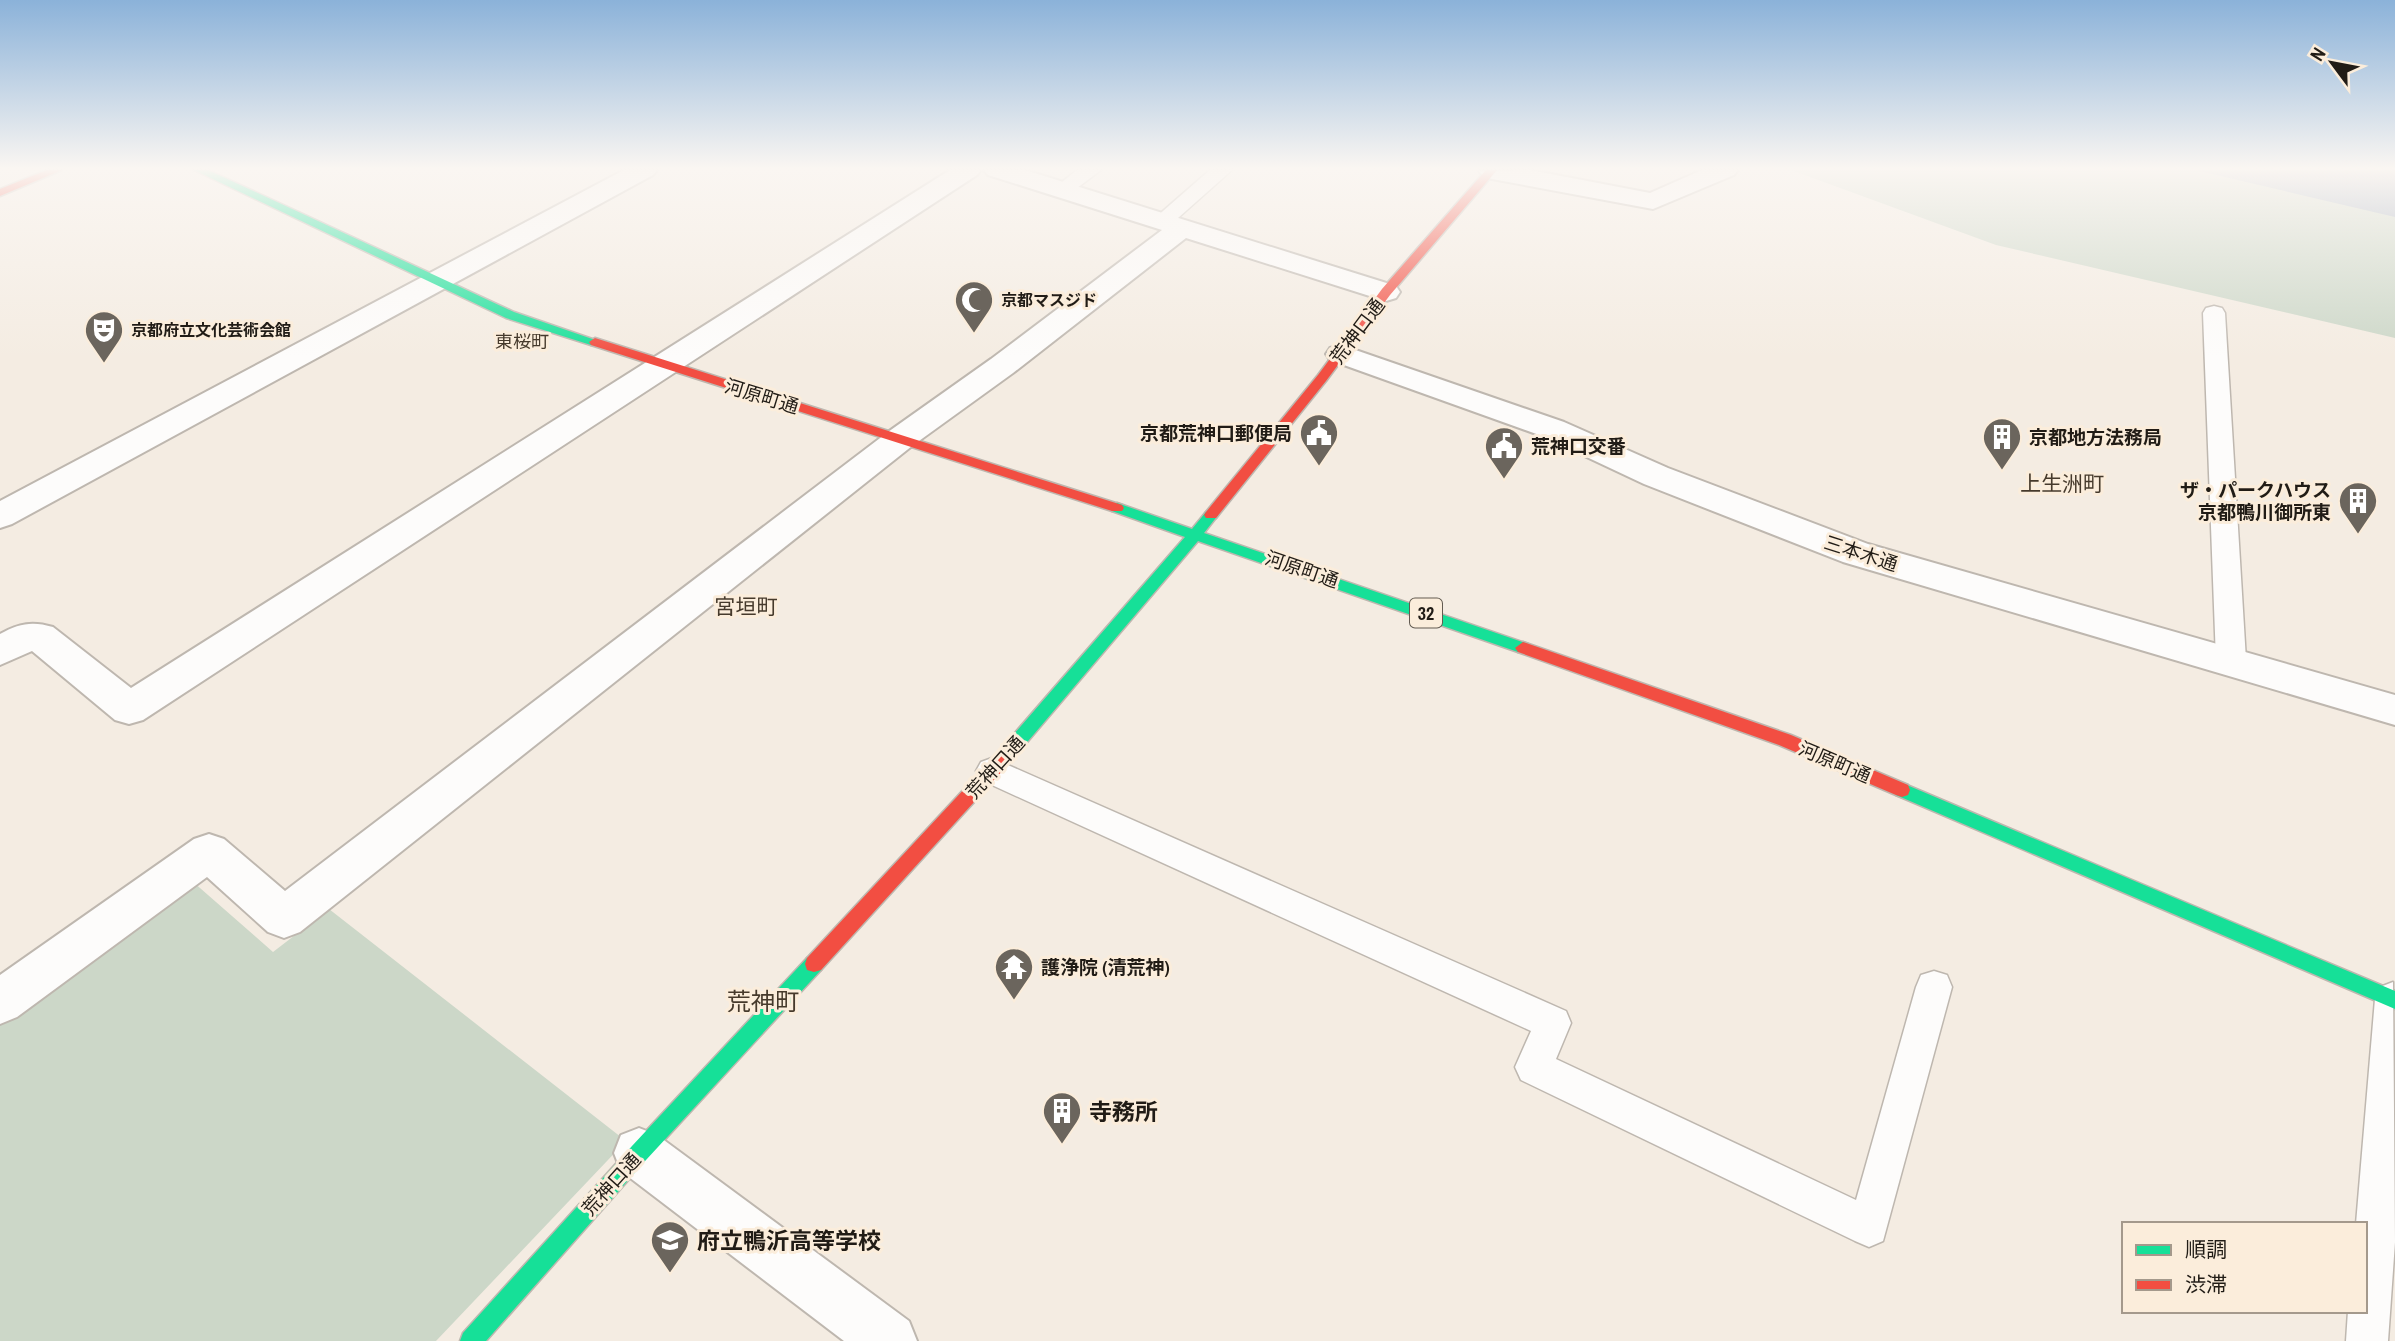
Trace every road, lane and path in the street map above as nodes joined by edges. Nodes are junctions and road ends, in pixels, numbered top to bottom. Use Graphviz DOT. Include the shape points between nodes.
graph roads {
  1 [pos="330,233"];
  2 [pos="529,233"];
  3 [pos="870,233"];
  4 [pos="1163,233"];
  5 [pos="1196,233"];
  6 [pos="1438,233"];
  7 [pos="436,283"];
  8 [pos="1386,292"];
  9 [pos="2214,313"];
  10 [pos="1341,354"];
  11 [pos="662,366"];
  12 [pos="900,439"];
  13 [pos="0,516"];
  14 [pos="1196,533"];
  15 [pos="0,651"];
  16 [pos="2231,660"];
  17 [pos="2395,710"];
  18 [pos="992,771"];
  19 [pos="1934,988"];
  20 [pos="2394,1000"];
  21 [pos="0,1002"];
  22 [pos="639,1153"];
  23 [pos="471,1341"];
  24 [pos="889,1341"];
  25 [pos="2367,1341"];
  1 -- 7 [label="main road, 河原町通 / 32"];
  2 -- 7 [label="street"];
  3 -- 11 [label="street"];
  4 -- 12 [label="street" via="1002,366"];
  5 -- 8 [label="street"];
  6 -- 8 [label="main road, 荒神口通"];
  7 -- 11 [label="main road, 河原町通 / 32" via="510,315"];
  7 -- 13 [label="street"];
  8 -- 10 [label="main road, 荒神口通"];
  9 -- 16 [label="lane"];
  10 -- 14 [label="main road, 荒神口通"];
  10 -- 16 [label="street, 三本木通" via="1553,429 1656,477 1856,554"];
  11 -- 12 [label="main road, 河原町通 / 32"];
  11 -- 15 [label="street" via="129,709 40,637 25,637"];
  12 -- 14 [label="main road, 河原町通 / 32"];
  12 -- 21 [label="street" via="284,918 209,852"];
  14 -- 18 [label="main road, 荒神口通"];
  14 -- 20 [label="main road, 河原町通 / 32" via="1785,740"];
  16 -- 17 [label="street, 三本木通"];
  18 -- 19 [label="lane" via="1552,1023 1534,1067 1869,1227"];
  18 -- 22 [label="main road, 荒神口通"];
  20 -- 25 [label="lane"];
  22 -- 23 [label="main road, 荒神口通"];
  22 -- 24 [label="street"];
}
